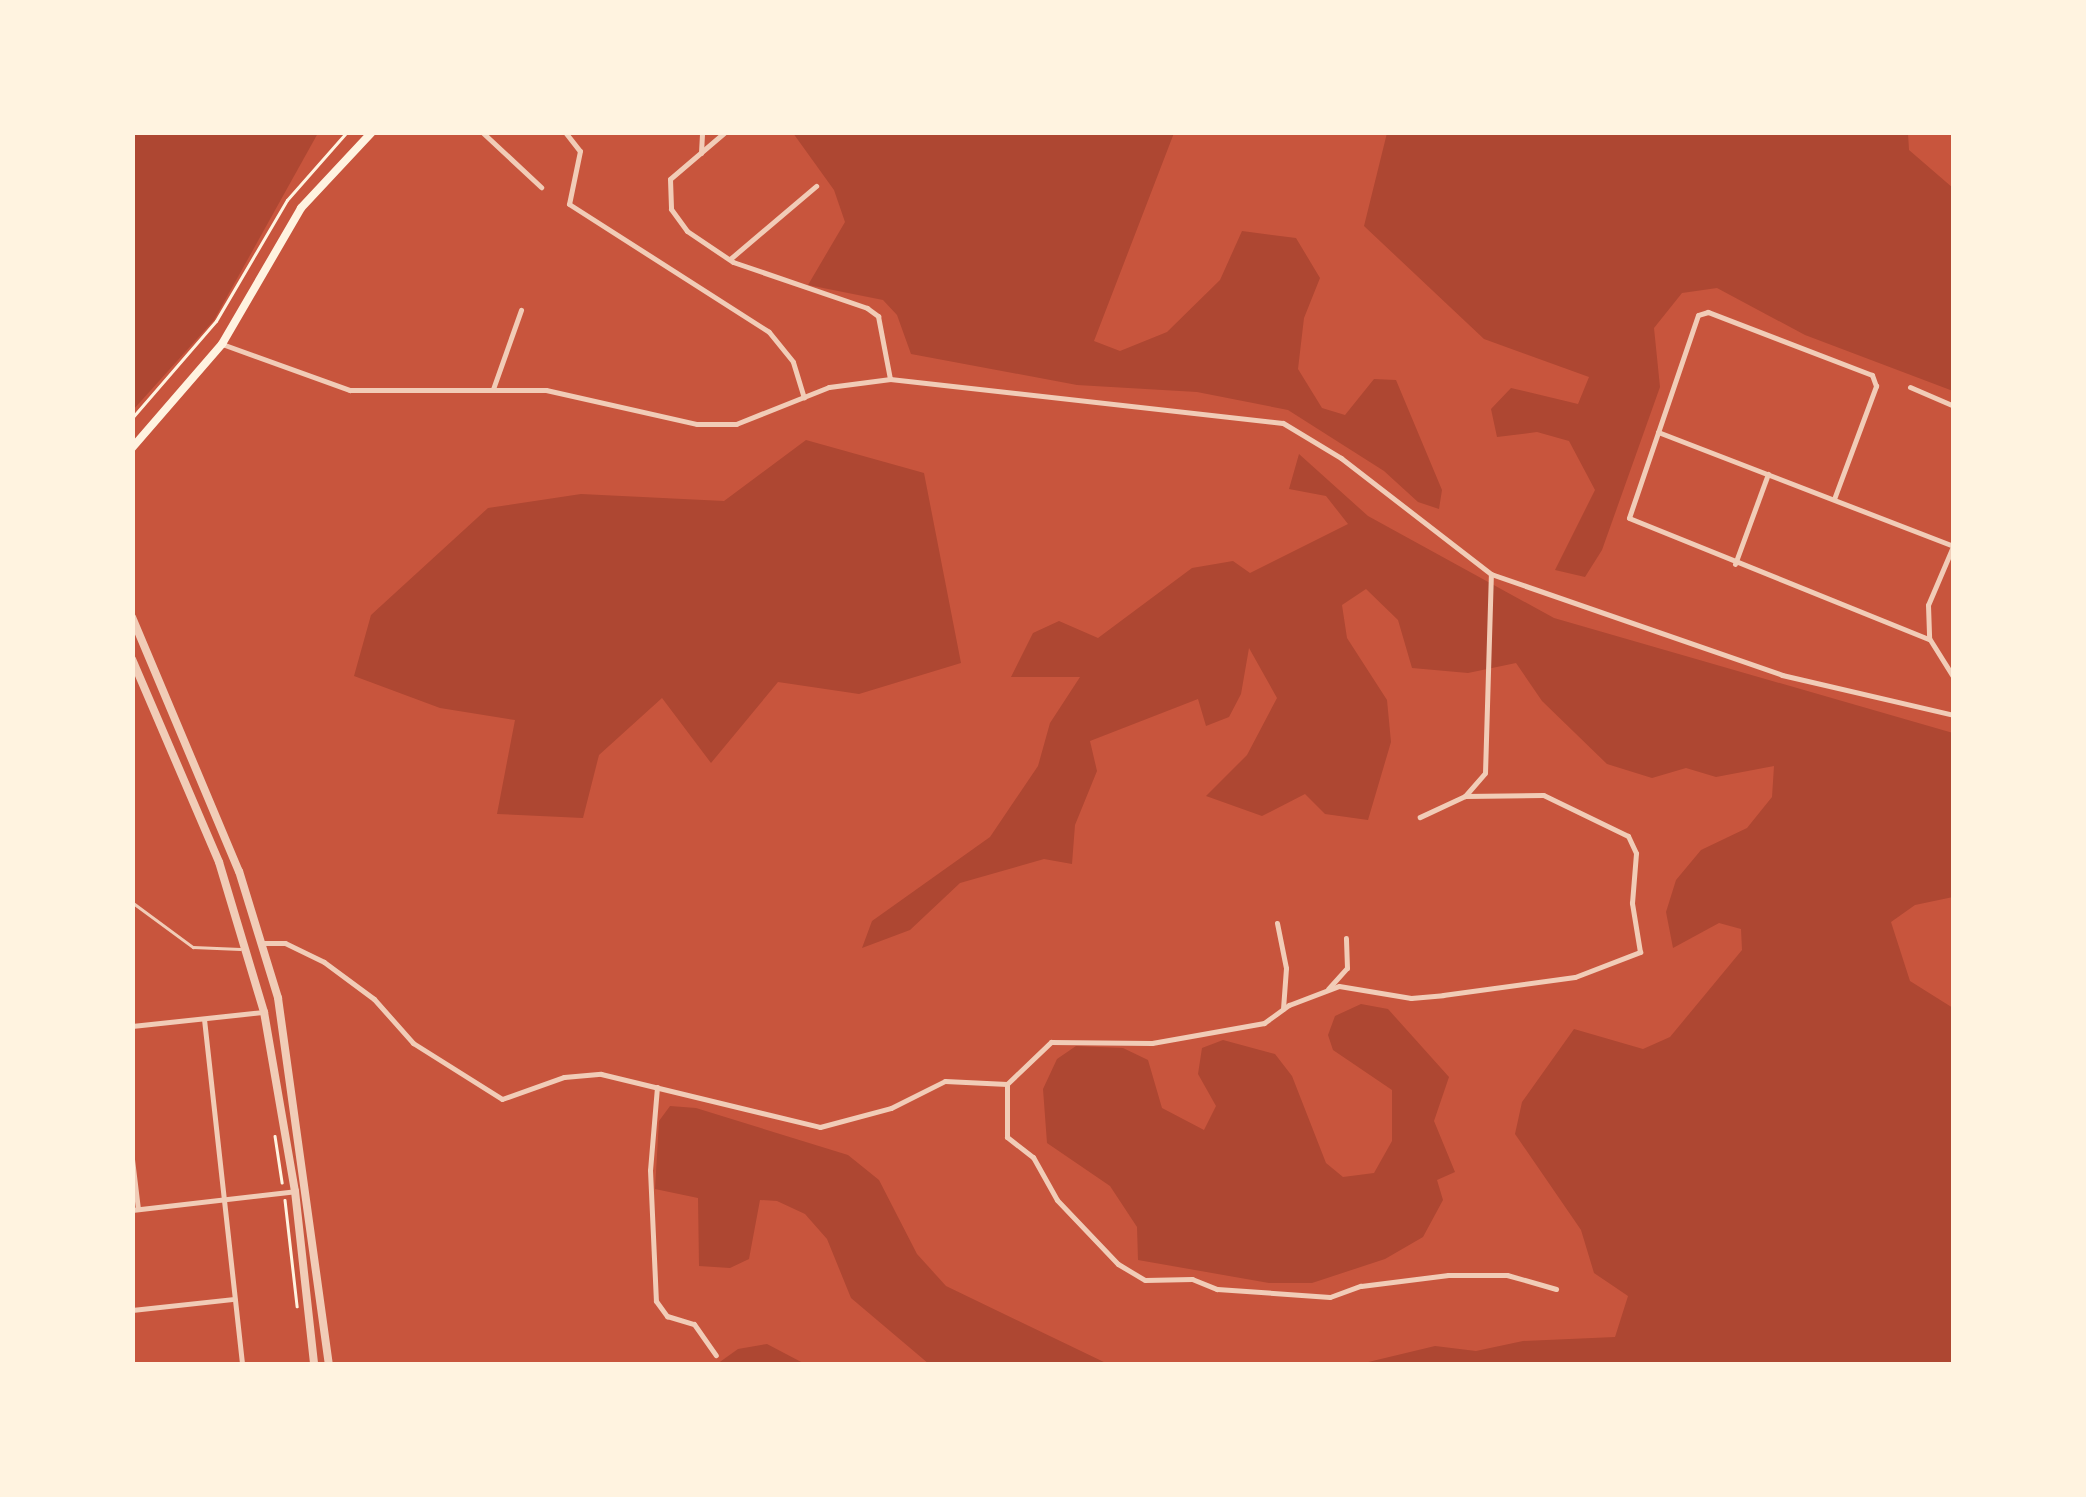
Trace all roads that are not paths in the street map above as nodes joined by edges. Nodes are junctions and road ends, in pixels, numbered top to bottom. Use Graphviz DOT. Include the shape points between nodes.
graph roads {
  1 [pos="372,132"];
  2 [pos="482,132"];
  3 [pos="565,132"];
  4 [pos="702,132"];
  5 [pos="725,132"];
  6 [pos="702,153"];
  7 [pos="816,186"];
  8 [pos="541,187"];
  9 [pos="730,260"];
  10 [pos="520,310"];
  11 [pos="222,344"];
  12 [pos="890,380"];
  13 [pos="1910,387"];
  14 [pos="493,389"];
  15 [pos="804,398"];
  16 [pos="1954,406"];
  17 [pos="1658,432"];
  18 [pos="132,448"];
  19 [pos="1768,474"];
  20 [pos="1834,500"];
  21 [pos="1953,545"];
  22 [pos="1735,564"];
  23 [pos="1490,574"];
  24 [pos="132,617"];
  25 [pos="1929,639"];
  26 [pos="132,659"];
  27 [pos="1954,678"];
  28 [pos="1954,716"];
  29 [pos="1465,796"];
  30 [pos="1420,817"];
  31 [pos="132,902"];
  32 [pos="1277,924"];
  33 [pos="1346,938"];
  34 [pos="262,943"];
  35 [pos="248,947"];
  36 [pos="1326,991"];
  37 [pos="1283,1009"];
  38 [pos="264,1012"];
  39 [pos="204,1019"];
  40 [pos="132,1026"];
  41 [pos="1007,1084"];
  42 [pos="657,1087"];
  43 [pos="132,1159"];
  44 [pos="295,1191"];
  45 [pos="224,1201"];
  46 [pos="135,1209"];
  47 [pos="1556,1289"];
  48 [pos="234,1299"];
  49 [pos="132,1310"];
  50 [pos="716,1354"];
  51 [pos="242,1364"];
  52 [pos="314,1364"];
  53 [pos="329,1364"];
  1 -- 11 [label="main road" via="292,221"];
  2 -- 8 [label="street"];
  3 -- 15 [label="street" via="580,151 569,204 769,332 794,362"];
  4 -- 6 [label="street"];
  5 -- 6 [label="street"];
  6 -- 9 [label="street" via="670,179 672,209 687,231"];
  7 -- 9 [label="street"];
  9 -- 12 [label="street" via="878,316"];
  10 -- 14 [label="street"];
  11 -- 14 [label="street" via="350,390"];
  11 -- 18 [label="main road"];
  12 -- 15 [label="street"];
  12 -- 23 [label="street" via="1282,423 1341,458"];
  13 -- 16 [label="street"];
  14 -- 15 [label="street" via="546,390 708,425 748,421"];
  17 -- 19 [label="street"];
  17 -- 20 [label="street" via="1698,315 1708,312 1872,375 1876,386"];
  17 -- 22 [label="street" via="1629,518"];
  19 -- 20 [label="street"];
  19 -- 22 [label="street"];
  20 -- 21 [label="street"];
  21 -- 25 [label="street" via="1928,605"];
  22 -- 25 [label="street"];
  23 -- 28 [label="street" via="1782,675"];
  23 -- 29 [label="street" via="1484,773"];
  24 -- 34 [label="street" via="239,870"];
  25 -- 27 [label="street"];
  26 -- 35 [label="street"];
  29 -- 30 [label="street"];
  29 -- 36 [label="street" via="1544,795 1628,836 1636,853 1632,903 1640,952 1576,977 1443,995"];
  31 -- 35 [label="lane" via="193,947"];
  32 -- 37 [label="street" via="1286,968"];
  33 -- 36 [label="street" via="1347,968"];
  34 -- 35 [label="street"];
  34 -- 42 [label="street" via="285,943 324,962 374,999 413,1043 502,1099 564,1077 601,1074"];
  34 -- 53 [label="street" via="289,1056"];
  35 -- 38 [label="street"];
  36 -- 37 [label="street"];
  37 -- 41 [label="street" via="1264,1022 1152,1043 1051,1042"];
  38 -- 39 [label="street"];
  38 -- 44 [label="street"];
  39 -- 40 [label="street"];
  39 -- 45 [label="street"];
  41 -- 42 [label="street" via="945,1081 891,1108 820,1127"];
  41 -- 47 [label="street" via="1007,1138 1033,1157 1057,1200 1118,1264 1145,1280 1330,1297 1361,1286 1448,1275 1507,1276"];
  42 -- 50 [label="street" via="650,1170 656,1301 667,1316 694,1324"];
  43 -- 46 [label="street"];
  44 -- 45 [label="street"];
  44 -- 52 [label="street"];
  45 -- 46 [label="street"];
  45 -- 48 [label="street"];
  48 -- 49 [label="street"];
  48 -- 51 [label="street"];
}
